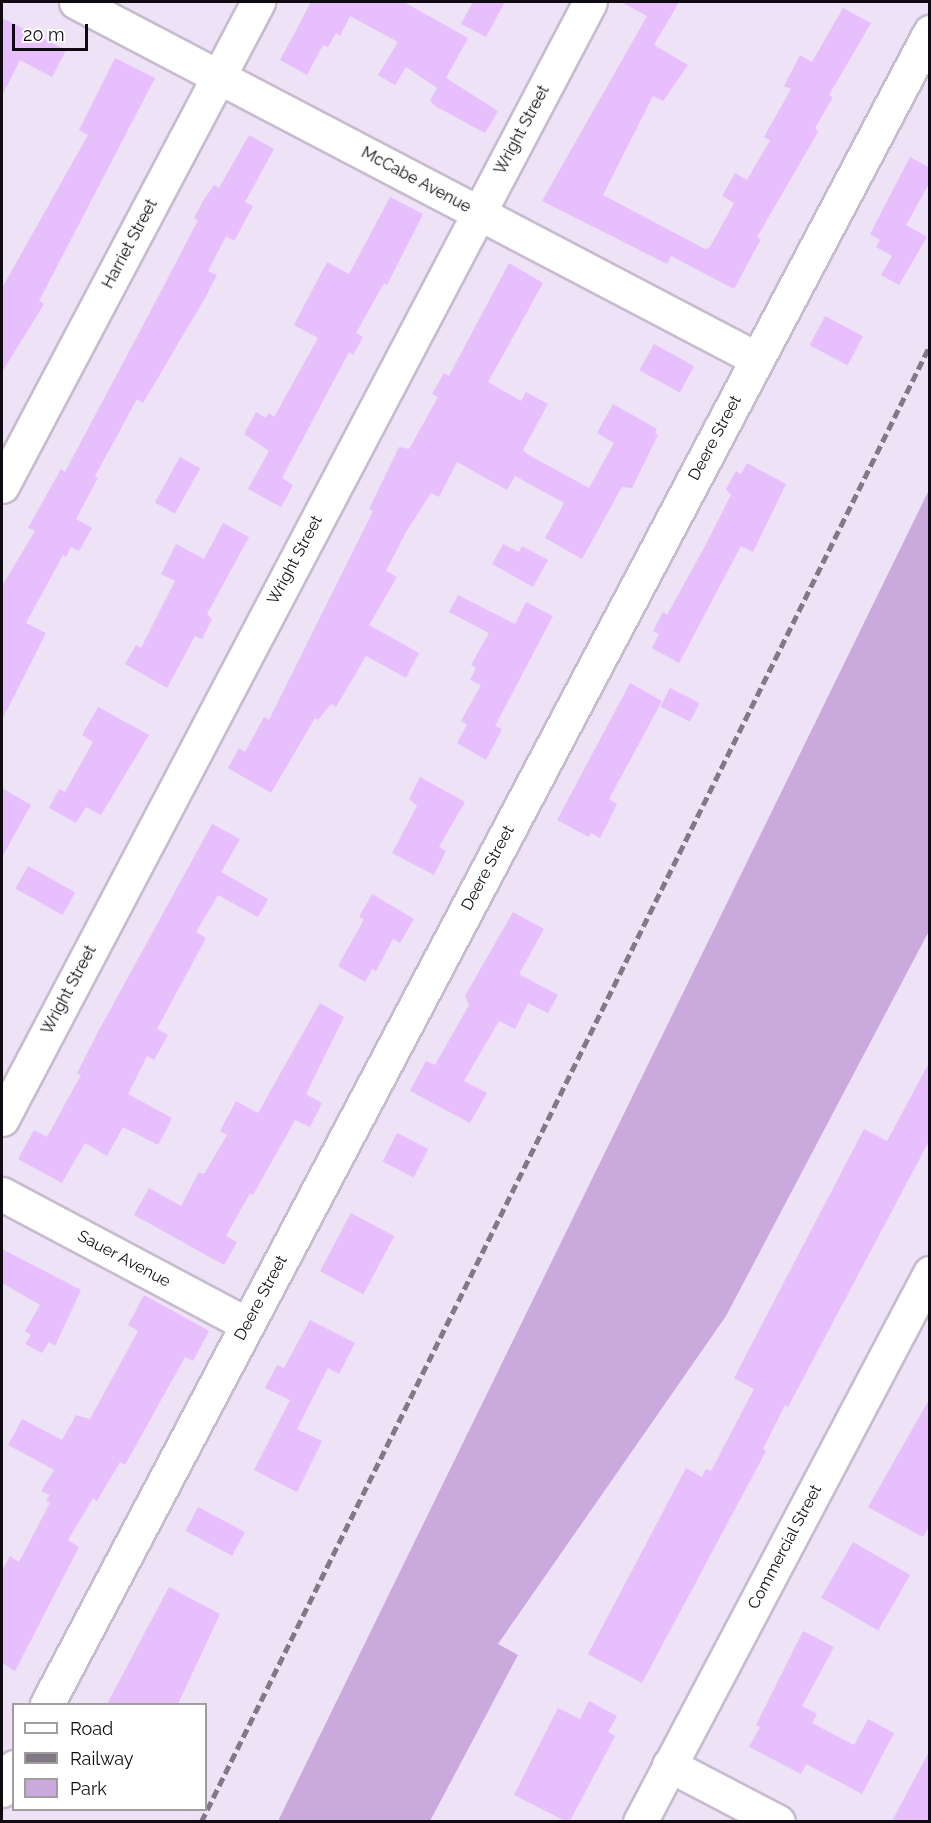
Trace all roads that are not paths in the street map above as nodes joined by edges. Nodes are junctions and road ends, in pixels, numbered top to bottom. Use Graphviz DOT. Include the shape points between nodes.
graph roads {
  1 [pos="75,2"];
  2 [pos="258,2"];
  3 [pos="590,2"];
  4 [pos="930,32"];
  5 [pos="218,76"];
  6 [pos="478,213"];
  7 [pos="757,359"];
  8 [pos="2,486"];
  9 [pos="2,1119"];
  10 [pos="2,1194"];
  11 [pos="930,1273"];
  12 [pos="247,1324"];
  13 [pos="47,1703"];
  14 [pos="669,1765"];
  15 [pos="12,1771"];
  16 [pos="2,1790"];
  17 [pos="640,1821"];
  18 [pos="778,1821"];
  1 -- 5 [label="street, McCabe Avenue"];
  2 -- 5 [label="street, Harriet Street"];
  3 -- 6 [label="street, Wright Street"];
  4 -- 7 [label="street, Deere Street"];
  5 -- 6 [label="street, McCabe Avenue"];
  5 -- 8 [label="street, Harriet Street"];
  6 -- 7 [label="street, McCabe Avenue"];
  6 -- 9 [label="street, Wright Street"];
  7 -- 12 [label="street, Deere Street"];
  10 -- 12 [label="street, Sauer Avenue"];
  11 -- 14 [label="street, Commercial Street"];
  12 -- 13 [label="street, Deere Street"];
  14 -- 17 [label="street, Commercial Street"];
  14 -- 18 [label="street"];
  15 -- 16 [label="street"];
}
